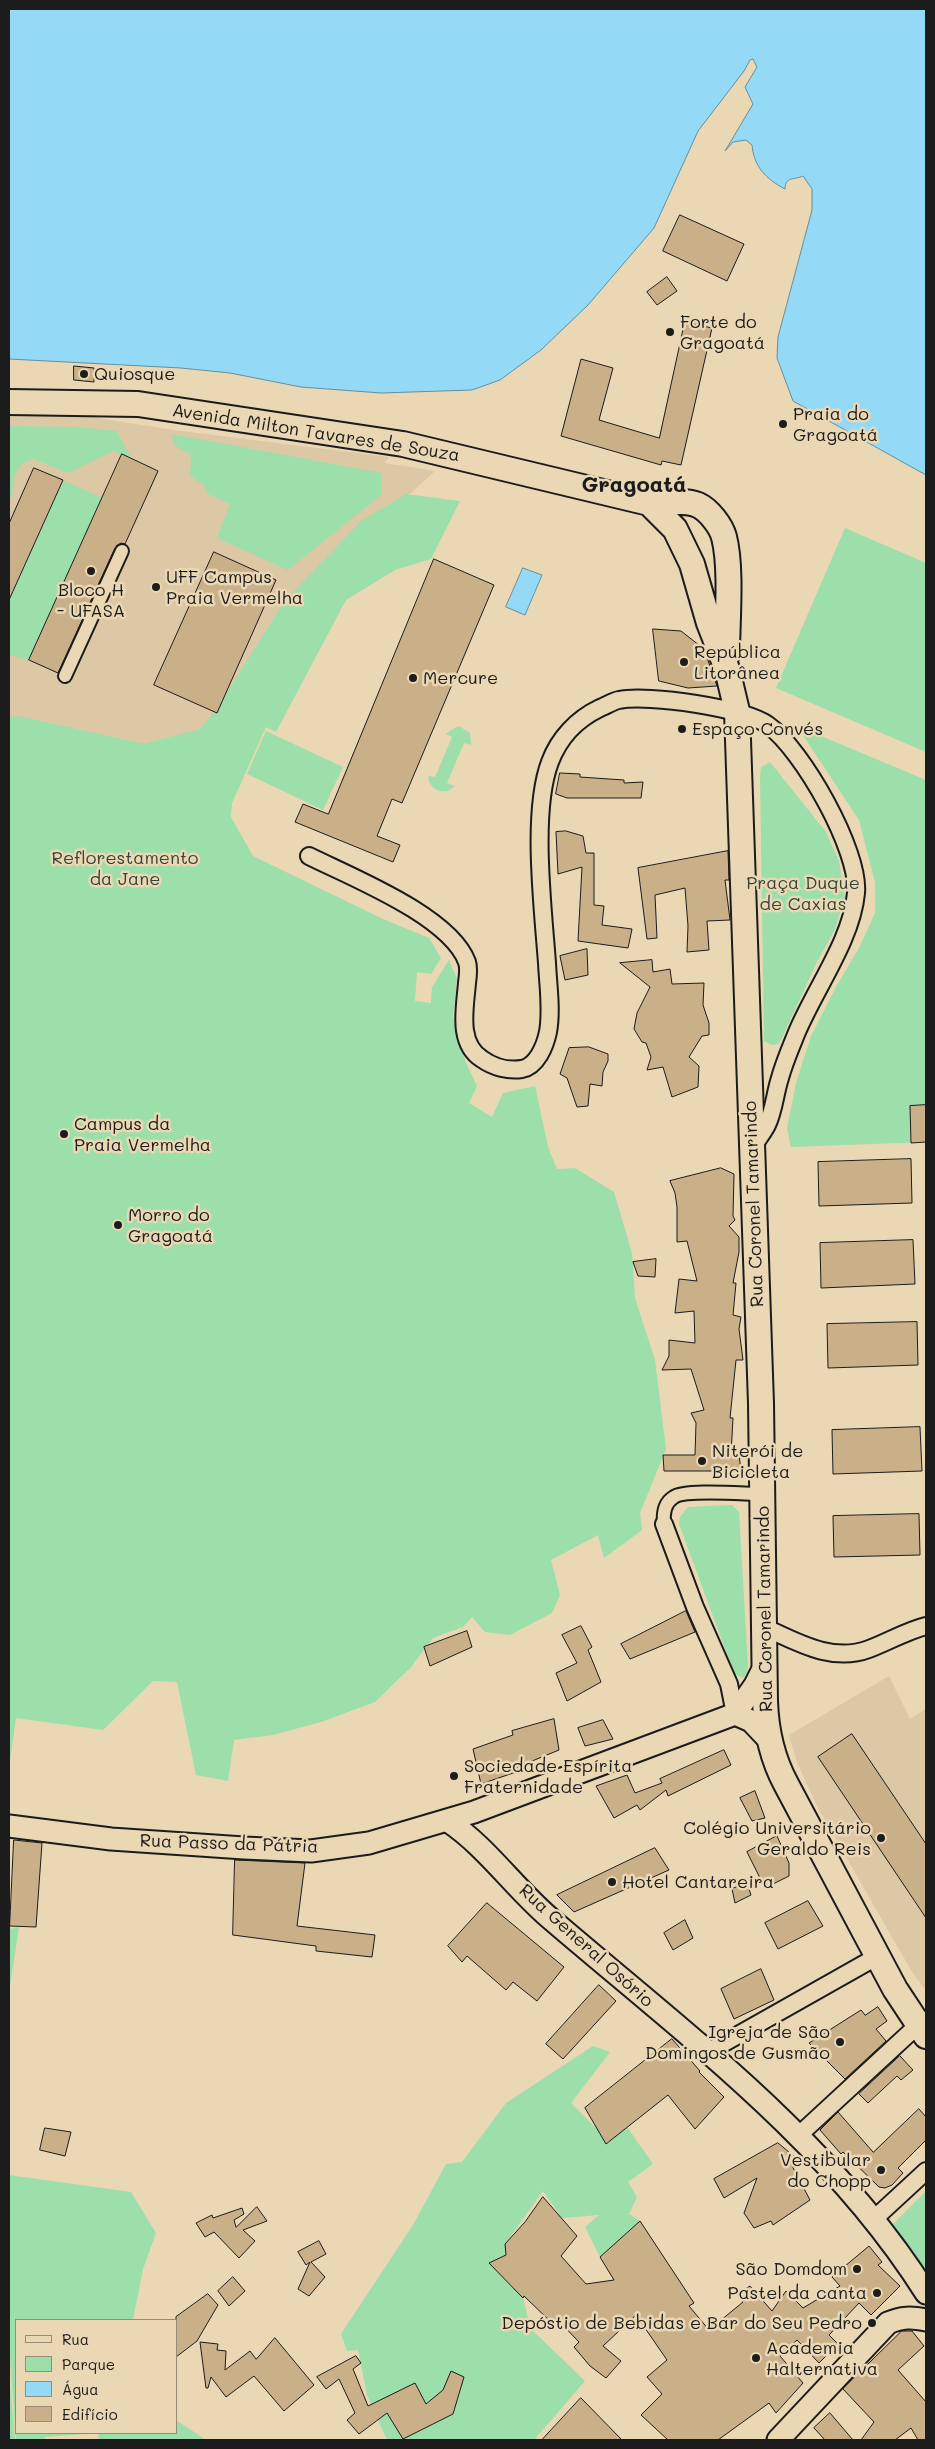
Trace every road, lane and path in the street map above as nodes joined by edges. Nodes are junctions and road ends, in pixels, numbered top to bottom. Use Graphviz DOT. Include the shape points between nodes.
graph roads {
  1 [pos="9,402"];
  2 [pos="648,503"];
  3 [pos="714,519"];
  4 [pos="680,538"];
  5 [pos="122,551"];
  6 [pos="726,553"];
  7 [pos="692,564"];
  8 [pos="727,669"];
  9 [pos="65,676"];
  10 [pos="737,711"];
  11 [pos="308,856"];
  12 [pos="752,1148"];
  13 [pos="762,1494"];
  14 [pos="664,1524"];
  15 [pos="926,1626"];
  16 [pos="764,1627"];
  17 [pos="765,1665"];
  18 [pos="735,1714"];
  19 [pos="769,1740"];
  20 [pos="474,1812"];
  21 [pos="448,1821"];
  22 [pos="9,1826"];
  23 [pos="470,1836"];
  24 [pos="878,1956"];
  25 [pos="922,2031"];
  26 [pos="708,2052"];
  27 [pos="799,2135"];
  28 [pos="926,2171"];
  29 [pos="874,2219"];
  30 [pos="926,2293"];
  31 [pos="926,2320"];
  32 [pos="778,2440"];
  1 -- 2 [label="main road, Avenida Milton Tavares de Souza" via="138,404 374,440 468,458"];
  2 -- 3 [label="main road, Rua Coronel Tamarindo" via="698,505"];
  2 -- 4 [label="main road, Rua Coronel Tamarindo" via="669,522"];
  3 -- 4 [label="main road" via="692,523"];
  3 -- 6 [label="main road, Rua Coronel Tamarindo" via="724,535"];
  4 -- 7 [label="main road, Rua Coronel Tamarindo"];
  5 -- 9 [label="street"];
  6 -- 7 [label="main road" via="709,565"];
  6 -- 8 [label="main road, Rua Coronel Tamarindo"];
  7 -- 8 [label="main road, Rua Coronel Tamarindo" via="709,623"];
  8 -- 10 [label="main road, Rua Coronel Tamarindo"];
  10 -- 11 [label="street" via="656,699 619,700 584,716 564,736 550,764 541,811 548,1034 540,1054 529,1067 517,1070 492,1066 469,1046 465,1031 468,964 455,943 440,928 418,912"];
  10 -- 12 [label="main road, Rua Coronel Tamarindo"];
  10 -- 12 [label="street" via="767,723 782,737 810,775 842,832 853,861 857,889 852,920 797,1032 768,1122"];
  12 -- 13 [label="main road, Rua Coronel Tamarindo"];
  13 -- 14 [label="street" via="687,1493 674,1496 666,1504"];
  13 -- 16 [label="main road, Rua Coronel Tamarindo"];
  14 -- 18 [label="street" via="729,1684"];
  15 -- 16 [label="street" via="867,1650 839,1655 821,1651"];
  16 -- 17 [label="main road, Rua Coronel Tamarindo"];
  17 -- 18 [label="street"];
  17 -- 19 [label="main road, Rua Coronel Tamarindo"];
  18 -- 19 [label="street" via="751,1720"];
  18 -- 20 [label="street, Rua Passo da Pátria"];
  19 -- 24 [label="main road, Rua Coronel Tamarindo" via="779,1770"];
  20 -- 21 [label="street, Rua Passo da Pátria"];
  20 -- 23 [label="street"];
  21 -- 22 [label="street, Rua Passo da Pátria" via="369,1843 311,1851 111,1839"];
  21 -- 23 [label="street, Rua General Osório"];
  23 -- 26 [label="street, Rua General Osório" via="546,1915"];
  24 -- 25 [label="main road, Rua Coronel Tamarindo"];
  24 -- 26 [label="street"];
  25 -- 27 [label="street"];
  26 -- 27 [label="street, Rua General Osório"];
  27 -- 29 [label="street, Rua General Osório"];
  28 -- 29 [label="street"];
  29 -- 30 [label="street, Rua General Osório"];
  31 -- 32 [label="street" via="911,2317 888,2323"];
}
